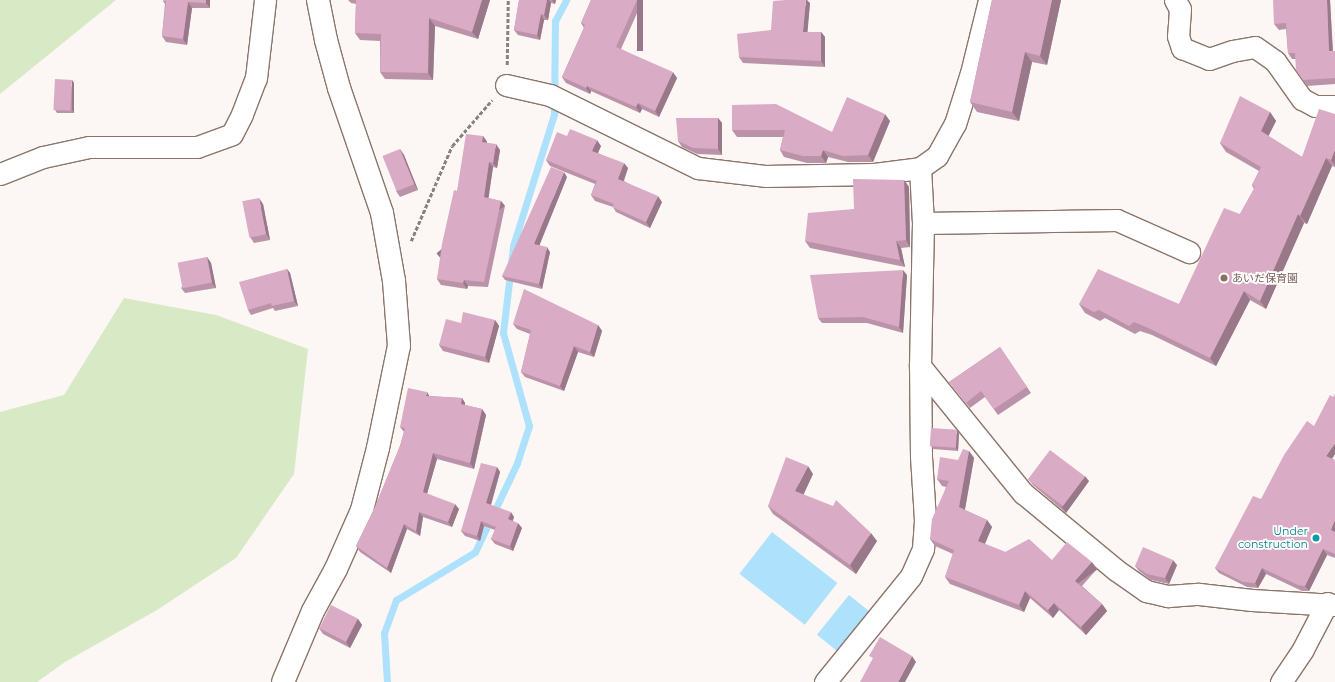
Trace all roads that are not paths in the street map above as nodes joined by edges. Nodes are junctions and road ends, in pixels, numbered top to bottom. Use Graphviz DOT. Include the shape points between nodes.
graph roads {
  1 [pos="265,0"];
  2 [pos="318,0"];
  3 [pos="990,0"];
  4 [pos="1175,0"];
  5 [pos="506,85"];
  6 [pos="1335,106"];
  7 [pos="920,168"];
  8 [pos="0,174"];
  9 [pos="923,223"];
  10 [pos="1189,252"];
  11 [pos="920,366"];
  12 [pos="1331,604"];
  13 [pos="283,682"];
  14 [pos="825,682"];
  15 [pos="1281,682"];
  1 -- 8 [label="street" via="256,78 232,134 197,147 89,147 43,157"];
  2 -- 13 [label="street" via="339,88 382,213 394,281 399,346 362,510 336,569 312,611"];
  3 -- 7 [label="street" via="972,73 955,124 937,156"];
  4 -- 6 [label="street" via="1180,9 1178,36 1182,48 1209,58 1255,47 1275,61 1302,99 1315,106"];
  5 -- 7 [label="street" via="550,95 698,168 765,176 874,174"];
  7 -- 9 [label="street"];
  9 -- 10 [label="street" via="1118,220"];
  9 -- 11 [label="street"];
  11 -- 12 [label="street" via="1023,493 1116,570 1146,591 1168,596 1200,594 1252,600"];
  11 -- 14 [label="street" via="925,520 923,548 911,576"];
  12 -- 15 [label="street"];
}
